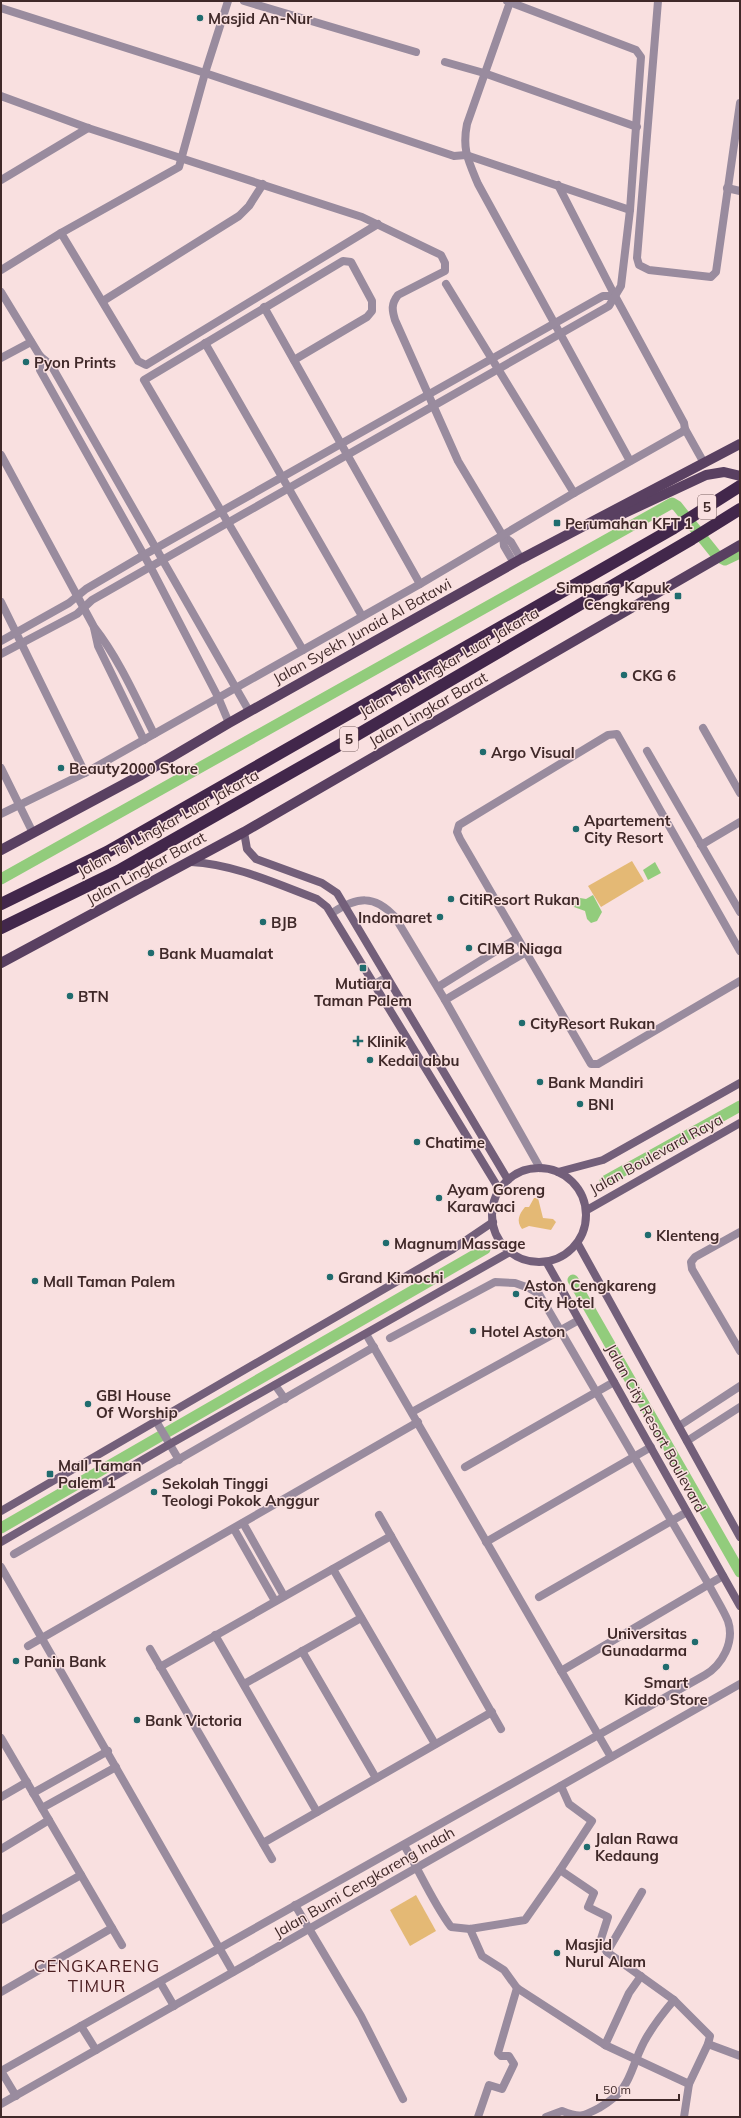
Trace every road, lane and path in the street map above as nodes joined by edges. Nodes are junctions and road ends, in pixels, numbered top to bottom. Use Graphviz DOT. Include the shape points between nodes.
graph roads {
  1 [pos="228,1"];
  2 [pos="244,1"];
  3 [pos="658,1"];
  4 [pos="509,2"];
  5 [pos="1,8"];
  6 [pos="416,52"];
  7 [pos="445,62"];
  8 [pos="205,72"];
  9 [pos="484,73"];
  10 [pos="1,96"];
  11 [pos="740,103"];
  12 [pos="637,127"];
  13 [pos="88,128"];
  14 [pos="466,155"];
  15 [pos="182,157"];
  16 [pos="1,180"];
  17 [pos="263,184"];
  18 [pos="558,185"];
  19 [pos="727,188"];
  20 [pos="740,191"];
  21 [pos="630,210"];
  22 [pos="378,224"];
  23 [pos="61,233"];
  24 [pos="1,270"];
  25 [pos="446,284"];
  26 [pos="1,292"];
  27 [pos="615,296"];
  28 [pos="103,301"];
  29 [pos="264,307"];
  30 [pos="554,323"];
  31 [pos="560,334"];
  32 [pos="31,342"];
  33 [pos="205,343"];
  34 [pos="40,356"];
  35 [pos="1,358"];
  36 [pos="493,358"];
  37 [pos="294,360"];
  38 [pos="499,368"];
  39 [pos="429,394"];
  40 [pos="434,406"];
  41 [pos="80,414"];
  42 [pos="67,420"];
  43 [pos="685,429"];
  44 [pos="342,443"];
  45 [pos="740,444"];
  46 [pos="348,454"];
  47 [pos="1,455"];
  48 [pos="630,461"];
  49 [pos="704,463"];
  50 [pos="740,476"];
  51 [pos="281,478"];
  52 [pos="740,486"];
  53 [pos="287,488"];
  54 [pos="574,493"];
  55 [pos="740,509"];
  56 [pos="222,511"];
  57 [pos="228,522"];
  58 [pos="503,536"];
  59 [pos="549,545"];
  60 [pos="738,546"];
  61 [pos="155,549"];
  62 [pos="144,555"];
  63 [pos="161,560"];
  64 [pos="518,561"];
  65 [pos="150,566"];
  66 [pos="420,584"];
  67 [pos="78,595"];
  68 [pos="1,602"];
  69 [pos="84,607"];
  70 [pos="362,616"];
  71 [pos="94,627"];
  72 [pos="16,633"];
  73 [pos="1,641"];
  74 [pos="22,644"];
  75 [pos="303,650"];
  76 [pos="1,654"];
  77 [pos="236,688"];
  78 [pos="218,697"];
  79 [pos="249,711"];
  80 [pos="229,723"];
  81 [pos="703,728"];
  82 [pos="154,734"];
  83 [pos="144,740"];
  84 [pos="647,751"];
  85 [pos="1,768"];
  86 [pos="85,773"];
  87 [pos="740,793"];
  88 [pos="19,806"];
  89 [pos="1,814"];
  90 [pos="740,822"];
  91 [pos="244,832"];
  92 [pos="33,833"];
  93 [pos="700,845"];
  94 [pos="1,850"];
  95 [pos="191,862"];
  96 [pos="1,904"];
  97 [pos="345,905"];
  98 [pos="740,912"];
  99 [pos="332,913"];
  100 [pos="1,928"];
  101 [pos="517,938"];
  102 [pos="740,951"];
  103 [pos="526,952"];
  104 [pos="1,963"];
  105 [pos="387,977"];
  106 [pos="740,981"];
  107 [pos="375,984"];
  108 [pos="438,987"];
  109 [pos="400,999"];
  110 [pos="445,1000"];
  111 [pos="388,1006"];
  112 [pos="740,1083"];
  113 [pos="740,1123"];
  114 [pos="540,1168"];
  115 [pos="558,1172"];
  116 [pos="508,1180"];
  117 [pos="499,1189"];
  118 [pos="587,1210"];
  119 [pos="493,1222"];
  120 [pos="740,1232"];
  121 [pos="578,1244"];
  122 [pos="510,1252"];
  123 [pos="548,1263"];
  124 [pos="579,1320"];
  125 [pos="561,1331"];
  126 [pos="366,1334"];
  127 [pos="390,1338"];
  128 [pos="374,1348"];
  129 [pos="740,1351"];
  130 [pos="614,1382"];
  131 [pos="275,1385"];
  132 [pos="740,1386"];
  133 [pos="597,1392"];
  134 [pos="285,1399"];
  135 [pos="740,1406"];
  136 [pos="412,1412"];
  137 [pos="418,1422"];
  138 [pos="158,1425"];
  139 [pos="679,1426"];
  140 [pos="687,1441"];
  141 [pos="168,1442"];
  142 [pos="651,1447"];
  143 [pos="634,1457"];
  144 [pos="179,1460"];
  145 [pos="465,1467"];
  146 [pos="1,1511"];
  147 [pos="687,1512"];
  148 [pos="379,1516"];
  149 [pos="671,1522"];
  150 [pos="243,1523"];
  151 [pos="234,1529"];
  152 [pos="391,1536"];
  153 [pos="740,1537"];
  154 [pos="1,1542"];
  155 [pos="486,1542"];
  156 [pos="14,1554"];
  157 [pos="1,1567"];
  158 [pos="333,1569"];
  159 [pos="723,1576"];
  160 [pos="709,1585"];
  161 [pos="284,1596"];
  162 [pos="539,1597"];
  163 [pos="275,1601"];
  164 [pos="740,1606"];
  165 [pos="361,1618"];
  166 [pos="215,1635"];
  167 [pos="41,1638"];
  168 [pos="28,1646"];
  169 [pos="150,1649"];
  170 [pos="302,1651"];
  171 [pos="160,1667"];
  172 [pos="561,1670"];
  173 [pos="244,1684"];
  174 [pos="740,1684"];
  175 [pos="492,1712"];
  176 [pos="501,1729"];
  177 [pos="598,1735"];
  178 [pos="1,1738"];
  179 [pos="436,1744"];
  180 [pos="108,1751"];
  181 [pos="611,1757"];
  182 [pos="116,1767"];
  183 [pos="376,1778"];
  184 [pos="27,1782"];
  185 [pos="561,1786"];
  186 [pos="33,1793"];
  187 [pos="1,1796"];
  188 [pos="42,1808"];
  189 [pos="317,1812"];
  190 [pos="49,1820"];
  191 [pos="263,1843"];
  192 [pos="404,1845"];
  193 [pos="1,1849"];
  194 [pos="272,1859"];
  195 [pos="418,1868"];
  196 [pos="560,1870"];
  197 [pos="81,1875"];
  198 [pos="642,1892"];
  199 [pos="295,1906"];
  200 [pos="1,1920"];
  201 [pos="112,1928"];
  202 [pos="309,1929"];
  203 [pos="470,1929"];
  204 [pos="122,1945"];
  205 [pos="220,1948"];
  206 [pos="607,1952"];
  207 [pos="234,1972"];
  208 [pos="641,1976"];
  209 [pos="160,1982"];
  210 [pos="517,1988"];
  211 [pos="1,1992"];
  212 [pos="674,2000"];
  213 [pos="174,2006"];
  214 [pos="81,2026"];
  215 [pos="708,2044"];
  216 [pos="605,2045"];
  217 [pos="96,2050"];
  218 [pos="740,2056"];
  219 [pos="637,2061"];
  220 [pos="1,2071"];
  221 [pos="689,2084"];
  222 [pos="16,2096"];
  223 [pos="403,2099"];
  224 [pos="1,2104"];
  225 [pos="478,2117"];
  226 [pos="546,2117"];
  227 [pos="684,2117"];
  1 -- 8 [label="street"];
  2 -- 6 [label="street"];
  3 -- 19 [label="street" via="636,258 639,265 649,270 714,275"];
  4 -- 9 [label="street"];
  4 -- 12 [label="street" via="639,52 641,57"];
  5 -- 8 [label="street"];
  7 -- 9 [label="street"];
  8 -- 14 [label="street" via="454,156"];
  8 -- 15 [label="street"];
  9 -- 12 [label="street"];
  9 -- 14 [label="street" via="467,124 464,140"];
  10 -- 13 [label="street"];
  11 -- 19 [label="street"];
  12 -- 21 [label="street"];
  13 -- 15 [label="street"];
  13 -- 16 [label="street"];
  14 -- 18 [label="street"];
  14 -- 30 [label="street" via="478,184"];
  15 -- 17 [label="street"];
  15 -- 23 [label="street" via="179,167"];
  17 -- 22 [label="street"];
  17 -- 28 [label="street" via="239,216"];
  18 -- 21 [label="street"];
  18 -- 27 [label="street"];
  19 -- 20 [label="street"];
  21 -- 27 [label="street" via="621,286"];
  22 -- 28 [label="street" via="146,365 138,361"];
  22 -- 39 [label="street" via="441,256 446,263 445,271 441,274 398,295 393,301 395,320"];
  23 -- 24 [label="street"];
  23 -- 28 [label="street"];
  25 -- 36 [label="street"];
  26 -- 32 [label="street"];
  27 -- 30 [label="street" via="603,296"];
  27 -- 31 [label="street" via="609,306"];
  27 -- 43 [label="street"];
  29 -- 33 [label="street"];
  29 -- 37 [label="street"];
  29 -- 37 [label="street" via="343,261 351,262 372,301 372,311 367,317"];
  30 -- 31 [label="street"];
  30 -- 36 [label="street"];
  31 -- 38 [label="street"];
  31 -- 48 [label="street"];
  32 -- 34 [label="street"];
  32 -- 35 [label="street"];
  33 -- 51 [label="street"];
  33 -- 56 [label="street" via="144,380"];
  34 -- 41 [label="street" via="51,365"];
  34 -- 42 [label="street" via="40,370"];
  36 -- 38 [label="street"];
  36 -- 39 [label="street"];
  37 -- 44 [label="street"];
  38 -- 40 [label="street"];
  38 -- 54 [label="street"];
  39 -- 40 [label="street"];
  39 -- 44 [label="street"];
  40 -- 46 [label="street"];
  40 -- 58 [label="street" via="458,461"];
  41 -- 42 [label="street"];
  41 -- 61 [label="street"];
  42 -- 62 [label="street"];
  43 -- 48 [label="street"];
  43 -- 49 [label="street"];
  44 -- 46 [label="street"];
  44 -- 51 [label="street"];
  45 -- 49 [label="main road, Jalan Syekh Junaid Al Batawi"];
  46 -- 53 [label="street"];
  46 -- 66 [label="street"];
  47 -- 67 [label="street"];
  48 -- 54 [label="street"];
  49 -- 59 [label="main road, Jalan Syekh Junaid Al Batawi"];
  50 -- 59 [label="main road" via="724,472 706,475 591,529"];
  51 -- 53 [label="street"];
  51 -- 56 [label="street"];
  52 -- 96 [label="highway, Jalan Tol Lingkar Luar Jakarta / 5" via="674,528 107,852"];
  53 -- 57 [label="street"];
  53 -- 70 [label="street"];
  54 -- 58 [label="street"];
  55 -- 100 [label="highway, Jalan Tol Lingkar Luar Jakarta / 5" via="350,739 118,871"];
  56 -- 57 [label="street"];
  56 -- 61 [label="street"];
  57 -- 63 [label="street"];
  57 -- 75 [label="street"];
  58 -- 64 [label="street" via="504,546"];
  58 -- 66 [label="street"];
  59 -- 64 [label="main road, Jalan Syekh Junaid Al Batawi"];
  60 -- 91 [label="main road, Jalan Lingkar Barat"];
  61 -- 62 [label="street"];
  61 -- 63 [label="street"];
  62 -- 65 [label="street"];
  62 -- 67 [label="street"];
  63 -- 65 [label="street"];
  63 -- 77 [label="street"];
  64 -- 79 [label="main road, Jalan Syekh Junaid Al Batawi"];
  65 -- 69 [label="street"];
  65 -- 78 [label="street"];
  66 -- 70 [label="street"];
  67 -- 69 [label="street"];
  67 -- 72 [label="street" via="69,603"];
  68 -- 72 [label="street"];
  69 -- 71 [label="street"];
  69 -- 74 [label="street" via="77,614"];
  70 -- 75 [label="street"];
  71 -- 82 [label="street" via="119,665"];
  71 -- 83 [label="street" via="98,646"];
  72 -- 73 [label="street"];
  72 -- 74 [label="street"];
  74 -- 76 [label="street"];
  74 -- 86 [label="street"];
  75 -- 77 [label="street"];
  77 -- 78 [label="street"];
  77 -- 79 [label="street"];
  78 -- 80 [label="street"];
  78 -- 82 [label="street"];
  79 -- 80 [label="main road, Jalan Syekh Junaid Al Batawi"];
  80 -- 92 [label="main road, Jalan Syekh Junaid Al Batawi" via="141,775"];
  81 -- 87 [label="street"];
  82 -- 83 [label="street"];
  83 -- 86 [label="street"];
  84 -- 93 [label="street"];
  85 -- 88 [label="street"];
  86 -- 88 [label="street"];
  88 -- 89 [label="street"];
  88 -- 92 [label="street"];
  90 -- 93 [label="street"];
  91 -- 95 [label="main road, Jalan Lingkar Barat"];
  91 -- 97 [label="street" via="247,850 256,859 330,887"];
  92 -- 94 [label="main road, Jalan Syekh Junaid Al Batawi"];
  93 -- 98 [label="street"];
  95 -- 99 [label="street" via="208,862 228,867 311,896 322,902"];
  95 -- 104 [label="main road, Jalan Lingkar Barat"];
  97 -- 99 [label="street"];
  97 -- 105 [label="street"];
  97 -- 108 [label="street" via="359,900 375,901 386,908 395,917"];
  99 -- 107 [label="street"];
  101 -- 102 [label="street" via="460,839 457,832 459,825 608,735 617,734"];
  101 -- 103 [label="street"];
  101 -- 108 [label="street"];
  103 -- 106 [label="street" via="591,1064 594,1065"];
  103 -- 110 [label="street"];
  105 -- 107 [label="street"];
  105 -- 109 [label="street"];
  107 -- 111 [label="street"];
  108 -- 110 [label="street"];
  109 -- 111 [label="street"];
  109 -- 116 [label="street"];
  110 -- 114 [label="street"];
  111 -- 117 [label="street"];
  112 -- 115 [label="street, Jalan Boulevard Raya" via="603,1160"];
  113 -- 118 [label="street, Jalan Boulevard Raya"];
  114 -- 115 [label="street"];
  114 -- 116 [label="street" via="524,1170"];
  115 -- 118 [label="street" via="578,1187"];
  116 -- 117 [label="street"];
  117 -- 119 [label="street" via="492,1205"];
  118 -- 121 [label="street" via="584,1233"];
  119 -- 122 [label="street" via="502,1244"];
  119 -- 138 [label="street" via="453,1249"];
  120 -- 129 [label="street" via="695,1257 691,1262 692,1269"];
  121 -- 123 [label="street" via="570,1252"];
  121 -- 139 [label="street, Jalan City Resort Boulevard"];
  122 -- 123 [label="street" via="528,1262"];
  122 -- 126 [label="street"];
  123 -- 124 [label="street, Jalan City Resort Boulevard"];
  124 -- 125 [label="street"];
  124 -- 130 [label="street, Jalan City Resort Boulevard"];
  125 -- 127 [label="street" via="539,1294 515,1283 495,1282"];
  125 -- 133 [label="street"];
  125 -- 136 [label="street"];
  126 -- 128 [label="street"];
  126 -- 131 [label="street"];
  128 -- 134 [label="street"];
  128 -- 136 [label="street"];
  130 -- 133 [label="street"];
  130 -- 142 [label="street, Jalan City Resort Boulevard"];
  131 -- 134 [label="street"];
  131 -- 141 [label="street"];
  132 -- 139 [label="street"];
  133 -- 143 [label="street"];
  133 -- 145 [label="street"];
  134 -- 144 [label="street"];
  135 -- 140 [label="street"];
  136 -- 137 [label="street"];
  137 -- 150 [label="street"];
  137 -- 155 [label="street"];
  138 -- 141 [label="street"];
  138 -- 146 [label="street"];
  139 -- 140 [label="street, Jalan City Resort Boulevard"];
  140 -- 153 [label="street, Jalan City Resort Boulevard"];
  141 -- 144 [label="street"];
  141 -- 154 [label="street"];
  142 -- 143 [label="street"];
  142 -- 147 [label="street, Jalan City Resort Boulevard"];
  143 -- 149 [label="street"];
  143 -- 155 [label="street"];
  144 -- 156 [label="street"];
  147 -- 149 [label="street"];
  147 -- 159 [label="street, Jalan City Resort Boulevard"];
  148 -- 152 [label="street"];
  149 -- 160 [label="street"];
  149 -- 162 [label="street"];
  150 -- 151 [label="street"];
  150 -- 161 [label="street"];
  151 -- 163 [label="street"];
  151 -- 167 [label="street"];
  152 -- 158 [label="street"];
  152 -- 175 [label="street"];
  155 -- 172 [label="street"];
  157 -- 167 [label="street"];
  158 -- 161 [label="street"];
  158 -- 165 [label="street"];
  159 -- 160 [label="street"];
  159 -- 164 [label="street, Jalan City Resort Boulevard"];
  160 -- 172 [label="street"];
  160 -- 177 [label="street" via="728,1622 730,1635 722,1660 713,1670"];
  161 -- 163 [label="street"];
  163 -- 166 [label="street"];
  165 -- 170 [label="street"];
  165 -- 179 [label="street"];
  166 -- 171 [label="street"];
  166 -- 173 [label="street"];
  167 -- 168 [label="street"];
  167 -- 180 [label="street"];
  169 -- 171 [label="street"];
  170 -- 173 [label="street"];
  170 -- 183 [label="street"];
  171 -- 191 [label="street"];
  172 -- 177 [label="street"];
  173 -- 189 [label="street"];
  174 -- 181 [label="street, Jalan Bumi Cengkareng Indah"];
  175 -- 176 [label="street"];
  175 -- 179 [label="street"];
  177 -- 181 [label="street"];
  177 -- 192 [label="street"];
  178 -- 184 [label="street"];
  179 -- 183 [label="street"];
  180 -- 182 [label="street"];
  180 -- 186 [label="street"];
  181 -- 185 [label="street, Jalan Bumi Cengkareng Indah"];
  182 -- 188 [label="street"];
  182 -- 205 [label="street"];
  183 -- 189 [label="street"];
  184 -- 186 [label="street"];
  184 -- 187 [label="street"];
  185 -- 195 [label="street, Jalan Bumi Cengkareng Indah"];
  185 -- 196 [label="street" via="569,1804 592,1821"];
  186 -- 188 [label="street"];
  188 -- 190 [label="street"];
  189 -- 191 [label="street"];
  190 -- 193 [label="street"];
  190 -- 197 [label="street"];
  191 -- 194 [label="street"];
  192 -- 195 [label="street"];
  192 -- 199 [label="street"];
  195 -- 202 [label="street, Jalan Bumi Cengkareng Indah"];
  195 -- 203 [label="street" via="437,1908 451,1927"];
  196 -- 203 [label="street" via="524,1920"];
  196 -- 206 [label="street" via="594,1893 588,1907 608,1917 600,1942"];
  197 -- 200 [label="street"];
  197 -- 201 [label="street"];
  198 -- 206 [label="street"];
  199 -- 202 [label="street"];
  199 -- 205 [label="street"];
  201 -- 204 [label="street"];
  201 -- 211 [label="street"];
  202 -- 207 [label="street, Jalan Bumi Cengkareng Indah"];
  202 -- 223 [label="street" via="361,2016"];
  203 -- 210 [label="street" via="482,1956 504,1970"];
  205 -- 207 [label="street"];
  205 -- 209 [label="street"];
  206 -- 208 [label="street"];
  207 -- 213 [label="street, Jalan Bumi Cengkareng Indah"];
  208 -- 212 [label="street"];
  208 -- 216 [label="street" via="629,1992"];
  209 -- 213 [label="street"];
  209 -- 214 [label="street"];
  210 -- 216 [label="street"];
  210 -- 225 [label="street" via="498,2053 501,2056 509,2056 514,2064 502,2089 489,2085"];
  212 -- 215 [label="street" via="710,2036"];
  212 -- 219 [label="street" via="649,2033"];
  213 -- 217 [label="street, Jalan Bumi Cengkareng Indah"];
  214 -- 217 [label="street"];
  214 -- 220 [label="street"];
  215 -- 218 [label="street"];
  215 -- 221 [label="street"];
  216 -- 219 [label="street"];
  217 -- 222 [label="street, Jalan Bumi Cengkareng Indah"];
  219 -- 221 [label="street"];
  219 -- 226 [label="street" via="616,2098 585,2116 578,2117 562,2111"];
  220 -- 222 [label="street"];
  221 -- 227 [label="street"];
  222 -- 224 [label="street, Jalan Bumi Cengkareng Indah"];
}
